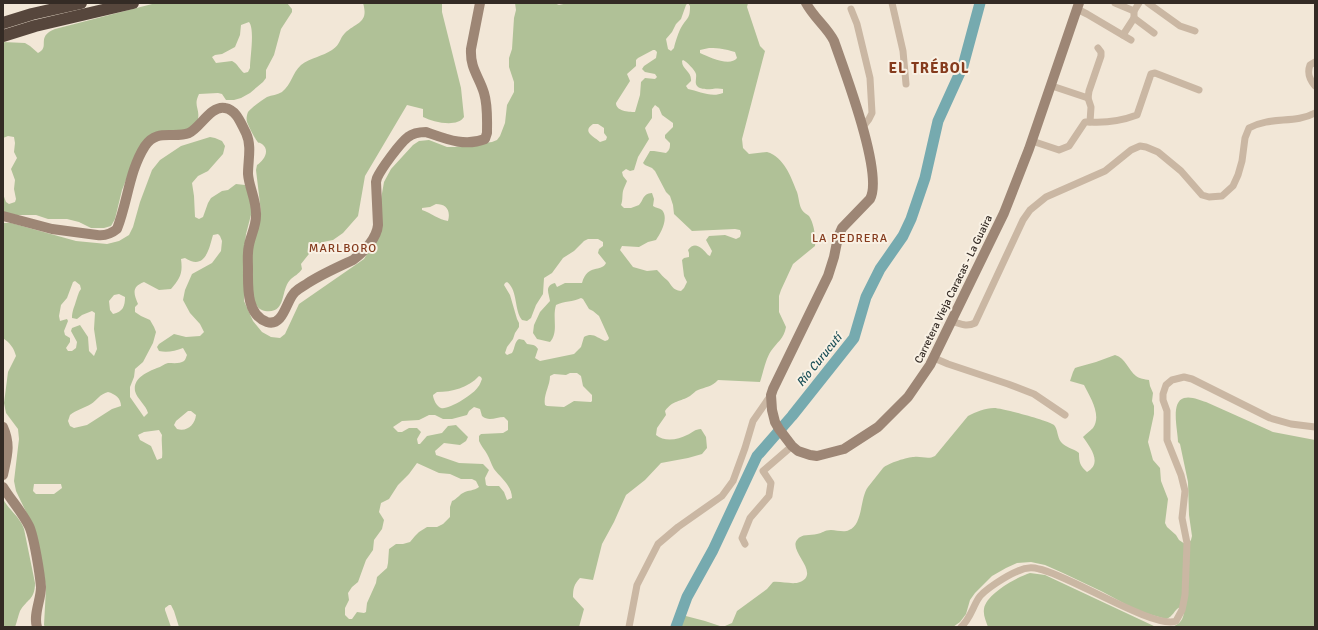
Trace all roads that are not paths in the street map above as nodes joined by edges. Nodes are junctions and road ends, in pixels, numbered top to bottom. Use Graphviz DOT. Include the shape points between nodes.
graph roads {
  1 [pos="81,3"];
  2 [pos="133,3"];
  3 [pos="480,3"];
  4 [pos="806,3"];
  5 [pos="892,3"];
  6 [pos="1115,3"];
  7 [pos="1139,3"];
  8 [pos="1148,3"];
  9 [pos="1078,6"];
  10 [pos="851,9"];
  11 [pos="1134,14"];
  12 [pos="3,23"];
  13 [pos="1195,31"];
  14 [pos="1154,33"];
  15 [pos="1123,35"];
  16 [pos="3,36"];
  17 [pos="1131,40"];
  18 [pos="1098,48"];
  19 [pos="1315,62"];
  20 [pos="906,84"];
  21 [pos="1052,86"];
  22 [pos="1315,86"];
  23 [pos="1199,90"];
  24 [pos="1088,98"];
  25 [pos="1315,113"];
  26 [pos="1090,122"];
  27 [pos="862,128"];
  28 [pos="1032,141"];
  29 [pos="3,216"];
  30 [pos="952,320"];
  31 [pos="934,358"];
  32 [pos="771,395"];
  33 [pos="1065,415"];
  34 [pos="3,427"];
  35 [pos="1315,427"];
  36 [pos="792,446"];
  37 [pos="3,475"];
  38 [pos="3,487"];
  39 [pos="745,544"];
  40 [pos="37,627"];
  41 [pos="629,627"];
  42 [pos="960,627"];
  1 -- 12 [label="highway"];
  2 -- 16 [label="highway"];
  3 -- 29 [label="main road" via="470,57 486,100 485,139 470,143 458,142 426,132 407,137 377,178 378,230 374,238 353,260 296,291 276,322 271,323 262,319 253,310 249,300 248,253 256,215 249,180 249,139 240,121 230,110 218,109 188,133 162,135 146,144 135,166 117,229 110,234 97,236"];
  4 -- 27 [label="main road, Carretera Vieja Caracas - La Guaira" via="834,42 855,98"];
  5 -- 20 [label="street" via="903,51"];
  6 -- 11 [label="street"];
  7 -- 11 [label="street"];
  8 -- 13 [label="street" via="1180,26"];
  9 -- 15 [label="street"];
  9 -- 21 [label="main road, Carretera Vieja Caracas - La Guaira"];
  10 -- 27 [label="street" via="870,78 872,113"];
  11 -- 14 [label="street"];
  11 -- 15 [label="street"];
  15 -- 17 [label="street"];
  18 -- 24 [label="street" via="1101,56"];
  19 -- 22 [label="street" via="1310,65 1308,73 1310,81"];
  21 -- 24 [label="street"];
  21 -- 28 [label="main road, Carretera Vieja Caracas - La Guaira"];
  23 -- 26 [label="street" via="1155,73 1151,74 1137,115 1114,122"];
  24 -- 26 [label="street" via="1091,107"];
  25 -- 30 [label="street" via="1297,119 1266,122 1249,128 1244,138 1238,175 1233,186 1222,196 1202,196 1181,171 1158,152 1140,146 1104,171 1046,197 1030,210 1023,220 977,320 969,325"];
  26 -- 28 [label="street" via="1085,122 1069,146 1060,150"];
  27 -- 32 [label="main road, Carretera Vieja Caracas - La Guaira" via="873,175 873,194 842,228 828,276"];
  28 -- 30 [label="main road, Carretera Vieja Caracas - La Guaira" via="1004,213"];
  30 -- 31 [label="main road, Carretera Vieja Caracas - La Guaira"];
  31 -- 33 [label="street" via="1034,394"];
  31 -- 36 [label="main road, Carretera Vieja Caracas - La Guaira" via="908,397 878,427 844,449 817,456 804,454"];
  32 -- 36 [label="main road, Carretera Vieja Caracas - La Guaira" via="776,426"];
  32 -- 41 [label="street" via="753,421 733,481 722,496 658,544 637,585"];
  34 -- 37 [label="main road" via="8,449"];
  35 -- 42 [label="street" via="1275,420 1192,379 1184,377 1172,380 1166,385 1163,398 1167,411 1167,440 1184,488 1182,518 1187,543 1185,595 1182,610 1176,621 1167,624 1153,621 1042,569 1030,568 1017,571 985,591"];
  36 -- 39 [label="street" via="763,471 771,483 769,496 750,518 742,538"];
  38 -- 40 [label="main road" via="30,530 40,581"];
}
